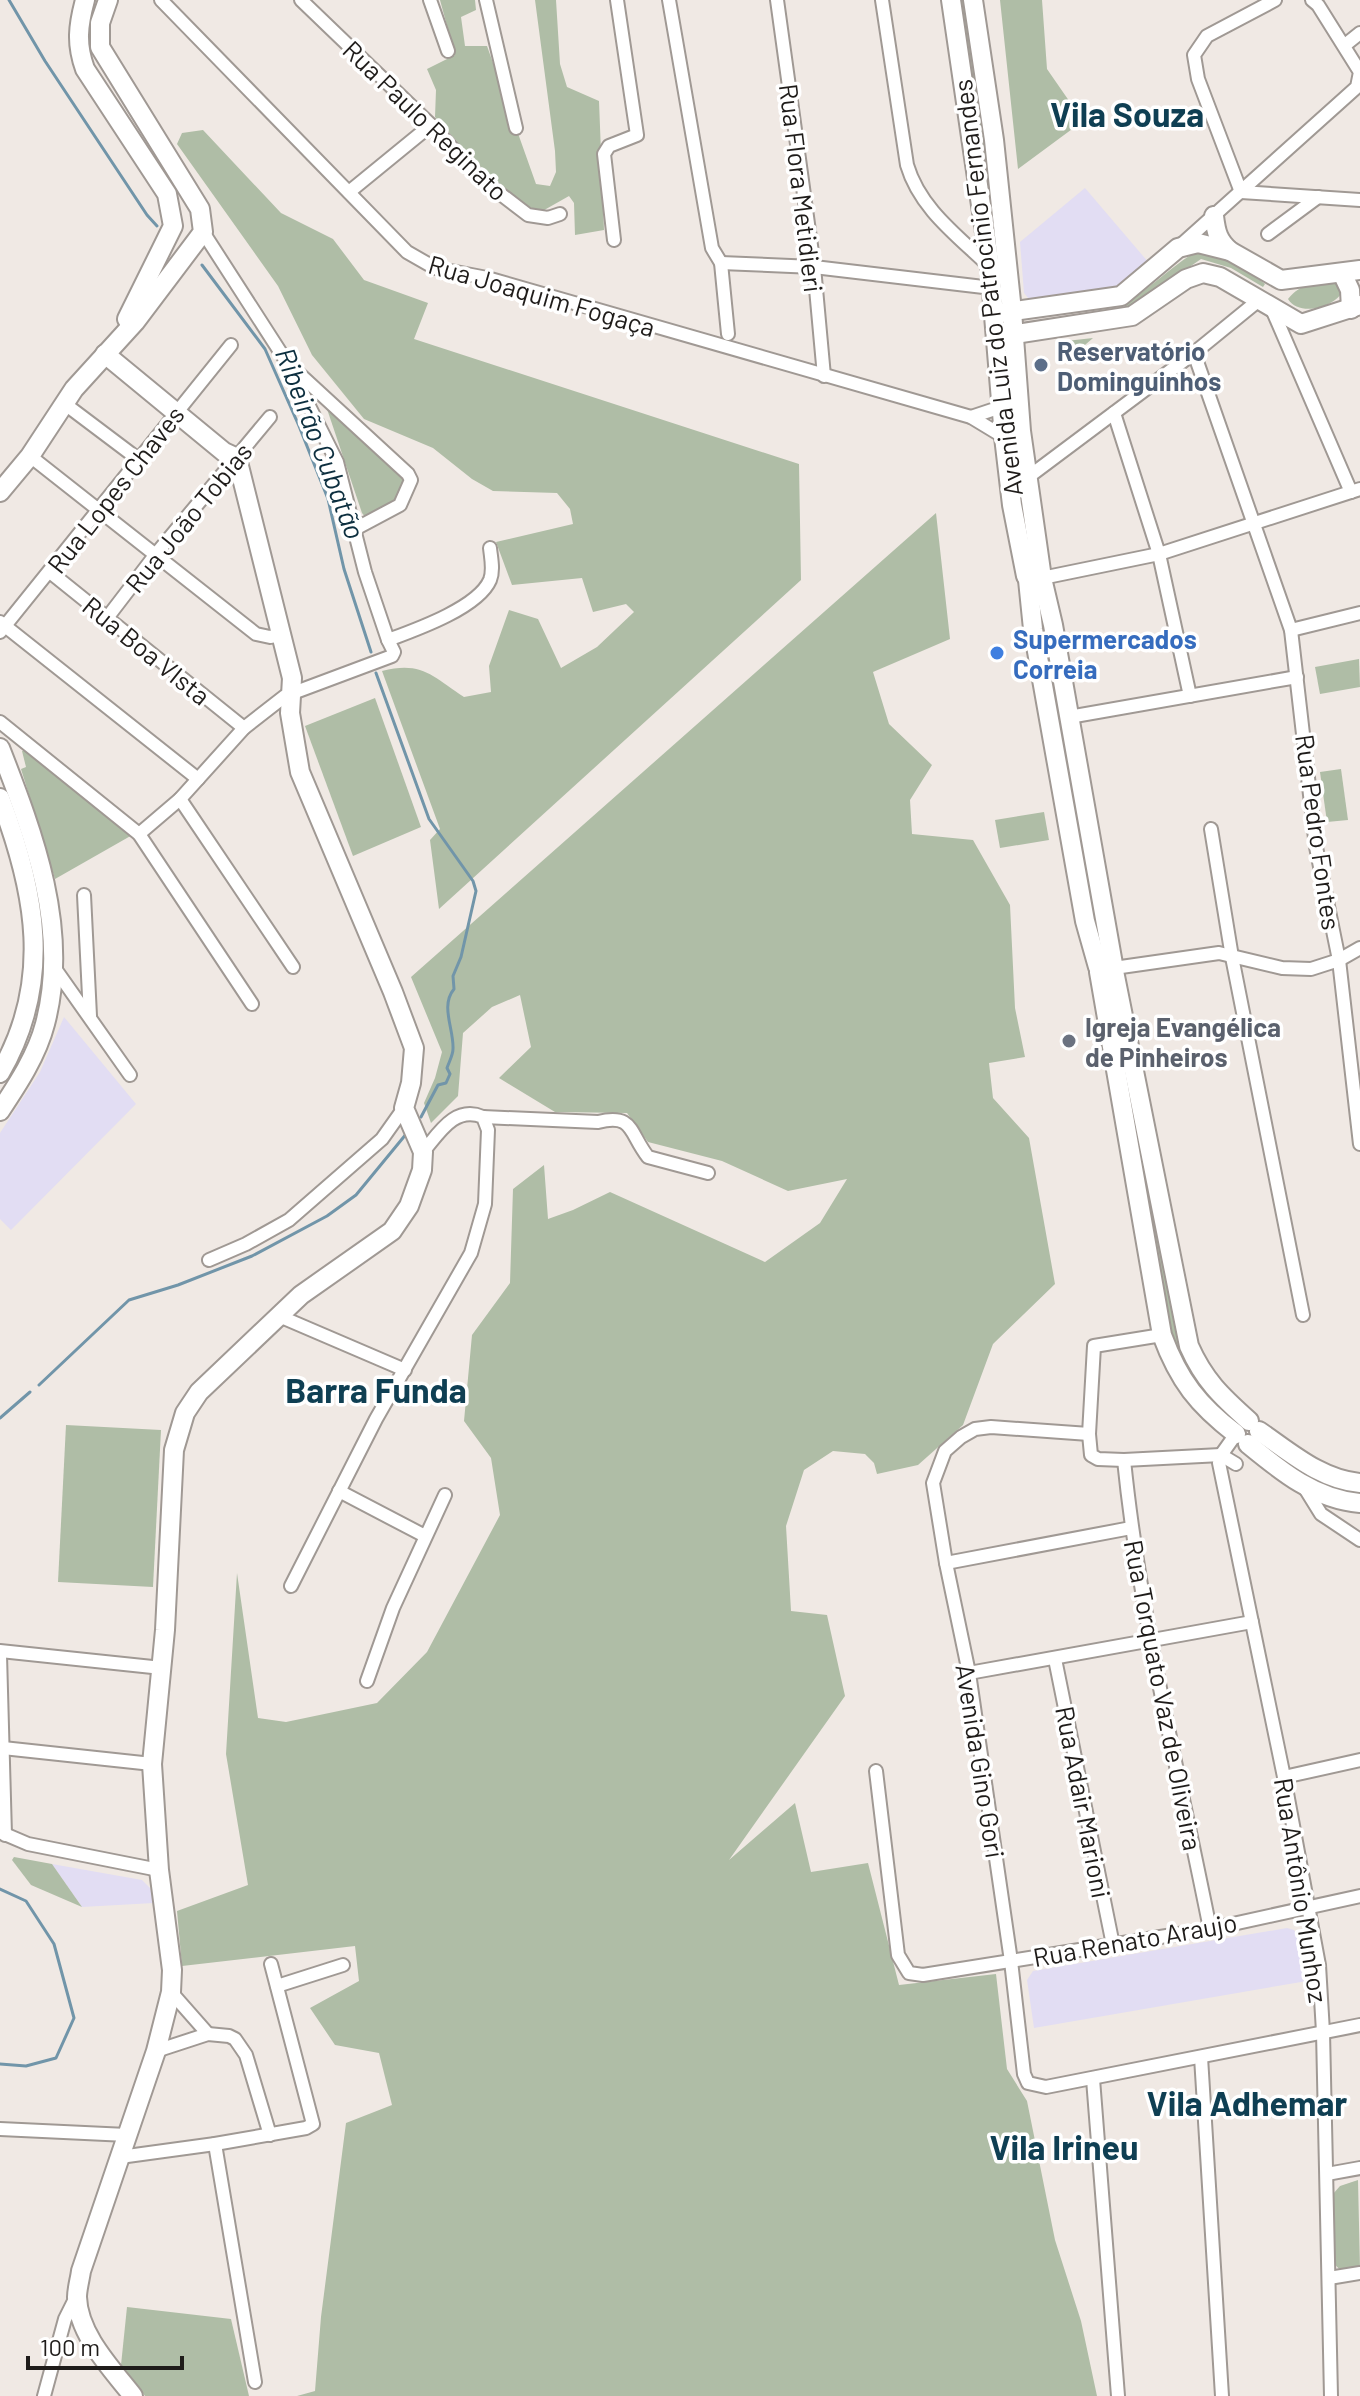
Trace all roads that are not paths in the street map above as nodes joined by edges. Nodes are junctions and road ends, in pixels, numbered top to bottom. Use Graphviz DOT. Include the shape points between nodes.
graph roads {
  1 [pos="85,0"];
  2 [pos="108,0"];
  3 [pos="161,0"];
  4 [pos="301,0"];
  5 [pos="430,0"];
  6 [pos="486,0"];
  7 [pos="617,0"];
  8 [pos="669,0"];
  9 [pos="777,0"];
  10 [pos="882,0"];
  11 [pos="951,0"];
  12 [pos="973,0"];
  13 [pos="1275,0"];
  14 [pos="1312,0"];
  15 [pos="1360,33"];
  16 [pos="1345,45"];
  17 [pos="448,51"];
  18 [pos="431,125"];
  19 [pos="516,128"];
  20 [pos="184,184"];
  21 [pos="349,192"];
  22 [pos="1241,192"];
  23 [pos="167,194"];
  24 [pos="1318,197"];
  25 [pos="1360,200"];
  26 [pos="560,214"];
  27 [pos="1214,216"];
  28 [pos="1268,234"];
  29 [pos="198,240"];
  30 [pos="614,240"];
  31 [pos="1178,248"];
  32 [pos="1230,251"];
  33 [pos="721,263"];
  34 [pos="814,267"];
  35 [pos="990,267"];
  36 [pos="1351,271"];
  37 [pos="1286,280"];
  38 [pos="992,288"];
  39 [pos="1076,304"];
  40 [pos="1265,304"];
  41 [pos="1355,307"];
  42 [pos="1003,312"];
  43 [pos="1301,324"];
  44 [pos="1080,326"];
  45 [pos="728,334"];
  46 [pos="1005,336"];
  47 [pos="117,339"];
  48 [pos="231,345"];
  49 [pos="1194,353"];
  50 [pos="105,354"];
  51 [pos="1292,355"];
  52 [pos="288,364"];
  53 [pos="824,376"];
  54 [pos="65,404"];
  55 [pos="1001,407"];
  56 [pos="176,412"];
  57 [pos="1114,413"];
  58 [pos="270,417"];
  59 [pos="971,417"];
  60 [pos="1004,437"];
  61 [pos="30,456"];
  62 [pos="138,459"];
  63 [pos="230,460"];
  64 [pos="1027,478"];
  65 [pos="1355,491"];
  66 [pos="0,492"];
  67 [pos="99,508"];
  68 [pos="1255,525"];
  69 [pos="355,529"];
  70 [pos="490,548"];
  71 [pos="156,554"];
  72 [pos="1159,554"];
  73 [pos="50,572"];
  74 [pos="1034,576"];
  75 [pos="1360,613"];
  76 [pos="107,618"];
  77 [pos="2,626"];
  78 [pos="1291,630"];
  79 [pos="276,636"];
  80 [pos="388,640"];
  81 [pos="1297,677"];
  82 [pos="291,693"];
  83 [pos="1190,696"];
  84 [pos="1069,717"];
  85 [pos="0,722"];
  86 [pos="244,728"];
  87 [pos="0,748"];
  88 [pos="198,779"];
  89 [pos="0,798"];
  90 [pos="180,799"];
  91 [pos="1211,829"];
  92 [pos="139,834"];
  93 [pos="84,895"];
  94 [pos="1360,948"];
  95 [pos="34,953"];
  96 [pos="1232,957"];
  97 [pos="1339,960"];
  98 [pos="55,966"];
  99 [pos="293,967"];
  100 [pos="1107,968"];
  101 [pos="252,1004"];
  102 [pos="90,1016"];
  103 [pos="0,1073"];
  104 [pos="130,1075"];
  105 [pos="404,1108"];
  106 [pos="0,1111"];
  107 [pos="483,1117"];
  108 [pos="1360,1144"];
  109 [pos="423,1152"];
  110 [pos="1142,1162"];
  111 [pos="708,1173"];
  112 [pos="209,1260"];
  113 [pos="1303,1315"];
  114 [pos="279,1316"];
  115 [pos="1162,1335"];
  116 [pos="405,1370"];
  117 [pos="1248,1432"];
  118 [pos="1089,1434"];
  119 [pos="1221,1455"];
  120 [pos="1124,1460"];
  121 [pos="1236,1464"];
  122 [pos="1360,1483"];
  123 [pos="1303,1485"];
  124 [pos="1225,1486"];
  125 [pos="339,1491"];
  126 [pos="445,1495"];
  127 [pos="1352,1502"];
  128 [pos="1336,1523"];
  129 [pos="1131,1528"];
  130 [pos="425,1536"];
  131 [pos="1360,1540"];
  132 [pos="946,1563"];
  133 [pos="291,1586"];
  134 [pos="1252,1622"];
  135 [pos="1150,1641"];
  136 [pos="0,1653"];
  137 [pos="1055,1659"];
  138 [pos="162,1668"];
  139 [pos="969,1673"];
  140 [pos="367,1681"];
  141 [pos="3,1748"];
  142 [pos="1360,1760"];
  143 [pos="152,1764"];
  144 [pos="876,1771"];
  145 [pos="1284,1777"];
  146 [pos="2,1834"];
  147 [pos="159,1870"];
  148 [pos="1360,1896"];
  149 [pos="1307,1907"];
  150 [pos="1210,1929"];
  151 [pos="1113,1945"];
  152 [pos="1011,1961"];
  153 [pos="271,1964"];
  154 [pos="343,1965"];
  155 [pos="277,1986"];
  156 [pos="171,1992"];
  157 [pos="1360,2025"];
  158 [pos="1323,2032"];
  159 [pos="208,2034"];
  160 [pos="156,2051"];
  161 [pos="1201,2057"];
  162 [pos="1093,2079"];
  163 [pos="0,2129"];
  164 [pos="127,2135"];
  165 [pos="270,2135"];
  166 [pos="215,2144"];
  167 [pos="120,2157"];
  168 [pos="1360,2168"];
  169 [pos="1327,2174"];
  170 [pos="1360,2273"];
  171 [pos="1329,2278"];
  172 [pos="77,2296"];
  173 [pos="255,2382"];
  174 [pos="44,2396"];
  175 [pos="133,2396"];
  176 [pos="1118,2396"];
  177 [pos="1222,2396"];
  178 [pos="1331,2396"];
  1 -- 23 [label="main road" via="77,30 85,69"];
  2 -- 20 [label="main road" via="100,23 100,47"];
  3 -- 21 [label="street, Rua Joaquim Fogaça"];
  4 -- 18 [label="street, Rua Paulo Reginato"];
  5 -- 17 [label="street"];
  6 -- 19 [label="street"];
  7 -- 30 [label="street" via="637,135 609,146 604,154"];
  8 -- 33 [label="street" via="712,248"];
  9 -- 34 [label="street, Rua Flora Metidieri"];
  10 -- 35 [label="street" via="913,184 927,206"];
  11 -- 35 [label="main road, Avenida Luiz do Patrocinio Fernandes"];
  12 -- 42 [label="main road, Avenida Luiz do Patrocinio Fernandes" via="994,140"];
  13 -- 22 [label="street" via="1207,36 1194,55 1198,79"];
  14 -- 16 [label="street"];
  15 -- 16 [label="street"];
  16 -- 22 [label="street" via="1360,72 1357,87"];
  18 -- 21 [label="street"];
  18 -- 26 [label="street, Rua Paulo Reginato" via="481,179 528,215"];
  20 -- 23 [label="main road"];
  20 -- 29 [label="main road" via="200,209"];
  21 -- 53 [label="street, Rua Joaquim Fogaça" via="407,252 435,268 487,278"];
  22 -- 24 [label="street"];
  22 -- 27 [label="street"];
  23 -- 47 [label="main road" via="173,226"];
  24 -- 25 [label="street"];
  24 -- 28 [label="street"];
  27 -- 31 [label="street"];
  27 -- 32 [label="main road" via="1216,235"];
  29 -- 47 [label="main road"];
  29 -- 52 [label="street"];
  31 -- 32 [label="main road" via="1198,243"];
  31 -- 39 [label="main road" via="1121,296"];
  32 -- 37 [label="main road"];
  33 -- 34 [label="street"];
  33 -- 45 [label="street"];
  34 -- 38 [label="street"];
  34 -- 53 [label="street, Rua Flora Metidieri"];
  35 -- 38 [label="main road, Avenida Luiz do Patrocinio Fernandes"];
  36 -- 37 [label="main road"];
  36 -- 41 [label="main road"];
  37 -- 40 [label="main road"];
  38 -- 42 [label="main road, Avenida Luiz do Patrocinio Fernandes"];
  39 -- 42 [label="main road"];
  39 -- 44 [label="main road"];
  40 -- 43 [label="main road"];
  40 -- 44 [label="main road" via="1220,277 1203,273 1132,316"];
  40 -- 49 [label="street"];
  40 -- 51 [label="street"];
  41 -- 43 [label="main road"];
  42 -- 46 [label="main road, Avenida Luiz do Patrocinio Fernandes"];
  43 -- 51 [label="street"];
  44 -- 46 [label="main road"];
  46 -- 55 [label="main road, Avenida Luiz do Patrocinio Fernandes"];
  46 -- 64 [label="main road, Avenida Luiz do Patrocinio Fernandes"];
  47 -- 50 [label="main road"];
  48 -- 56 [label="street, Rua Lopes Chaves"];
  49 -- 57 [label="street"];
  49 -- 68 [label="street, Rua Pedro Fontes"];
  50 -- 54 [label="main road"];
  50 -- 56 [label="main road"];
  51 -- 65 [label="street"];
  52 -- 69 [label="street" via="337,462"];
  52 -- 69 [label="street" via="411,480 400,505"];
  53 -- 59 [label="street, Rua Joaquim Fogaça"];
  54 -- 61 [label="main road"];
  54 -- 62 [label="street"];
  55 -- 59 [label="street"];
  55 -- 60 [label="main road, Avenida Luiz do Patrocinio Fernandes"];
  56 -- 62 [label="street, Rua Lopes Chaves"];
  56 -- 63 [label="main road"];
  57 -- 64 [label="street"];
  57 -- 72 [label="street"];
  58 -- 63 [label="street, Rua João Tobias"];
  59 -- 60 [label="street, Rua Joaquim Fogaça"];
  60 -- 74 [label="main road, Avenida Luiz do Patrocinio Fernandes" via="1012,505"];
  61 -- 66 [label="main road"];
  61 -- 67 [label="street"];
  62 -- 67 [label="street, Rua Lopes Chaves"];
  63 -- 71 [label="street, Rua João Tobias"];
  63 -- 79 [label="main road"];
  64 -- 74 [label="main road, Avenida Luiz do Patrocinio Fernandes"];
  65 -- 68 [label="street"];
  67 -- 71 [label="street"];
  67 -- 73 [label="street, Rua Lopes Chaves"];
  68 -- 72 [label="street"];
  68 -- 78 [label="street, Rua Pedro Fontes"];
  69 -- 80 [label="street"];
  70 -- 80 [label="street" via="490,582 478,593 438,622"];
  71 -- 76 [label="street, Rua João Tobias"];
  71 -- 79 [label="street" via="256,634"];
  72 -- 74 [label="street"];
  72 -- 83 [label="street"];
  73 -- 76 [label="street, Rua Boa VIsta"];
  73 -- 77 [label="street, Rua Lopes Chaves"];
  74 -- 84 [label="main road, Avenida Luiz do Patrocinio Fernandes"];
  74 -- 100 [label="main road, Avenida Luiz do Patrocinio Fernandes" via="1033,629 1085,921"];
  75 -- 78 [label="street"];
  76 -- 86 [label="street, Rua Boa VIsta"];
  77 -- 88 [label="street"];
  78 -- 81 [label="street, Rua Pedro Fontes"];
  79 -- 82 [label="main road" via="282,681"];
  80 -- 82 [label="street" via="392,656"];
  81 -- 83 [label="street"];
  81 -- 97 [label="street, Rua Pedro Fontes" via="1316,847"];
  82 -- 86 [label="street"];
  82 -- 105 [label="main road" via="300,772 414,1048"];
  83 -- 84 [label="street"];
  84 -- 100 [label="main road, Avenida Luiz do Patrocinio Fernandes"];
  85 -- 92 [label="street"];
  86 -- 88 [label="street"];
  87 -- 98 [label="main road" via="46,888"];
  88 -- 90 [label="street"];
  89 -- 95 [label="main road" via="30,893"];
  90 -- 92 [label="street"];
  90 -- 99 [label="street"];
  91 -- 96 [label="street"];
  92 -- 101 [label="street"];
  93 -- 102 [label="street"];
  94 -- 97 [label="street"];
  95 -- 98 [label="street"];
  95 -- 103 [label="main road" via="27,1011"];
  96 -- 97 [label="street" via="1311,969"];
  96 -- 100 [label="street" via="1219,953"];
  96 -- 113 [label="street"];
  97 -- 108 [label="street, Rua Pedro Fontes"];
  98 -- 102 [label="street"];
  98 -- 106 [label="main road" via="45,1025"];
  100 -- 110 [label="main road, Avenida Luiz do Patrocinio Fernandes"];
  102 -- 104 [label="street"];
  105 -- 109 [label="main road"];
  105 -- 112 [label="street" via="382,1139 289,1220"];
  107 -- 109 [label="street" via="469,1112 454,1117"];
  107 -- 111 [label="street" via="598,1122 616,1118 628,1122 648,1157"];
  107 -- 116 [label="street" via="488,1130 485,1204 471,1253"];
  109 -- 114 [label="main road" via="409,1206 392,1231"];
  110 -- 115 [label="main road, Avenida Luiz do Patrocinio Fernandes"];
  110 -- 117 [label="main road, Avenida Luiz do Patrocinio Fernandes" via="1189,1346 1198,1367"];
  114 -- 116 [label="street"];
  114 -- 138 [label="main road" via="199,1392 185,1413 174,1450"];
  115 -- 117 [label="main road, Avenida Luiz do Patrocinio Fernandes" via="1181,1380 1216,1419"];
  115 -- 118 [label="street" via="1094,1346"];
  116 -- 125 [label="street"];
  117 -- 119 [label="street"];
  117 -- 121 [label="street"];
  117 -- 122 [label="main road, Avenida Luiz do Patrocinio Fernandes" via="1329,1476"];
  117 -- 123 [label="main road, Avenida Luiz do Patrocinio Fernandes"];
  118 -- 120 [label="street" via="1094,1457"];
  118 -- 132 [label="street, Avenida Gino Gori" via="991,1427 975,1429 945,1451 933,1483"];
  119 -- 120 [label="street"];
  119 -- 121 [label="street"];
  119 -- 124 [label="street, Rua Antônio Munhoz"];
  120 -- 129 [label="street, Rua Torquato Vaz de Oliveira"];
  121 -- 124 [label="street"];
  123 -- 127 [label="main road, Avenida Luiz do Patrocinio Fernandes"];
  123 -- 128 [label="street" via="1321,1514"];
  124 -- 134 [label="street, Rua Antônio Munhoz"];
  125 -- 130 [label="street"];
  125 -- 133 [label="street"];
  126 -- 130 [label="street"];
  127 -- 128 [label="street"];
  128 -- 131 [label="street"];
  129 -- 132 [label="street"];
  129 -- 135 [label="street, Rua Torquato Vaz de Oliveira"];
  130 -- 140 [label="street"];
  132 -- 139 [label="street, Avenida Gino Gori"];
  134 -- 135 [label="street"];
  134 -- 145 [label="street, Rua Antônio Munhoz"];
  135 -- 137 [label="street"];
  135 -- 150 [label="street, Rua Torquato Vaz de Oliveira"];
  136 -- 138 [label="street"];
  136 -- 141 [label="street"];
  137 -- 139 [label="street"];
  137 -- 151 [label="street, Rua Adair Marioni"];
  138 -- 143 [label="main road"];
  139 -- 152 [label="street, Avenida Gino Gori"];
  141 -- 143 [label="street"];
  141 -- 146 [label="street"];
  142 -- 145 [label="street"];
  143 -- 147 [label="main road"];
  144 -- 152 [label="street, Rua Renato Araujo" via="898,1955 909,1973"];
  145 -- 149 [label="street, Rua Antônio Munhoz"];
  146 -- 147 [label="street"];
  147 -- 156 [label="main road"];
  148 -- 149 [label="street, Rua Renato Araujo"];
  149 -- 150 [label="street, Rua Renato Araujo"];
  149 -- 158 [label="street, Rua Antônio Munhoz" via="1319,1965"];
  150 -- 151 [label="street, Rua Renato Araujo"];
  151 -- 152 [label="street, Rua Renato Araujo"];
  152 -- 162 [label="street, Avenida Gino Gori" via="1028,2083 1046,2087"];
  153 -- 155 [label="street"];
  154 -- 155 [label="street"];
  155 -- 165 [label="street" via="314,2120 306,2128"];
  156 -- 159 [label="street"];
  156 -- 160 [label="main road"];
  157 -- 158 [label="street"];
  158 -- 161 [label="street"];
  158 -- 169 [label="street, Rua Antônio Munhoz"];
  159 -- 160 [label="street"];
  159 -- 165 [label="street" via="229,2036 241,2047"];
  160 -- 164 [label="main road"];
  161 -- 162 [label="street"];
  161 -- 177 [label="street"];
  162 -- 176 [label="street"];
  163 -- 164 [label="street"];
  164 -- 167 [label="main road"];
  165 -- 166 [label="street"];
  166 -- 167 [label="street"];
  166 -- 173 [label="street"];
  167 -- 172 [label="main road"];
  168 -- 169 [label="street"];
  169 -- 171 [label="street, Rua Antônio Munhoz"];
  170 -- 171 [label="street"];
  171 -- 178 [label="street, Rua Antônio Munhoz"];
  172 -- 174 [label="street" via="65,2319"];
  172 -- 175 [label="main road" via="88,2334"];
}
